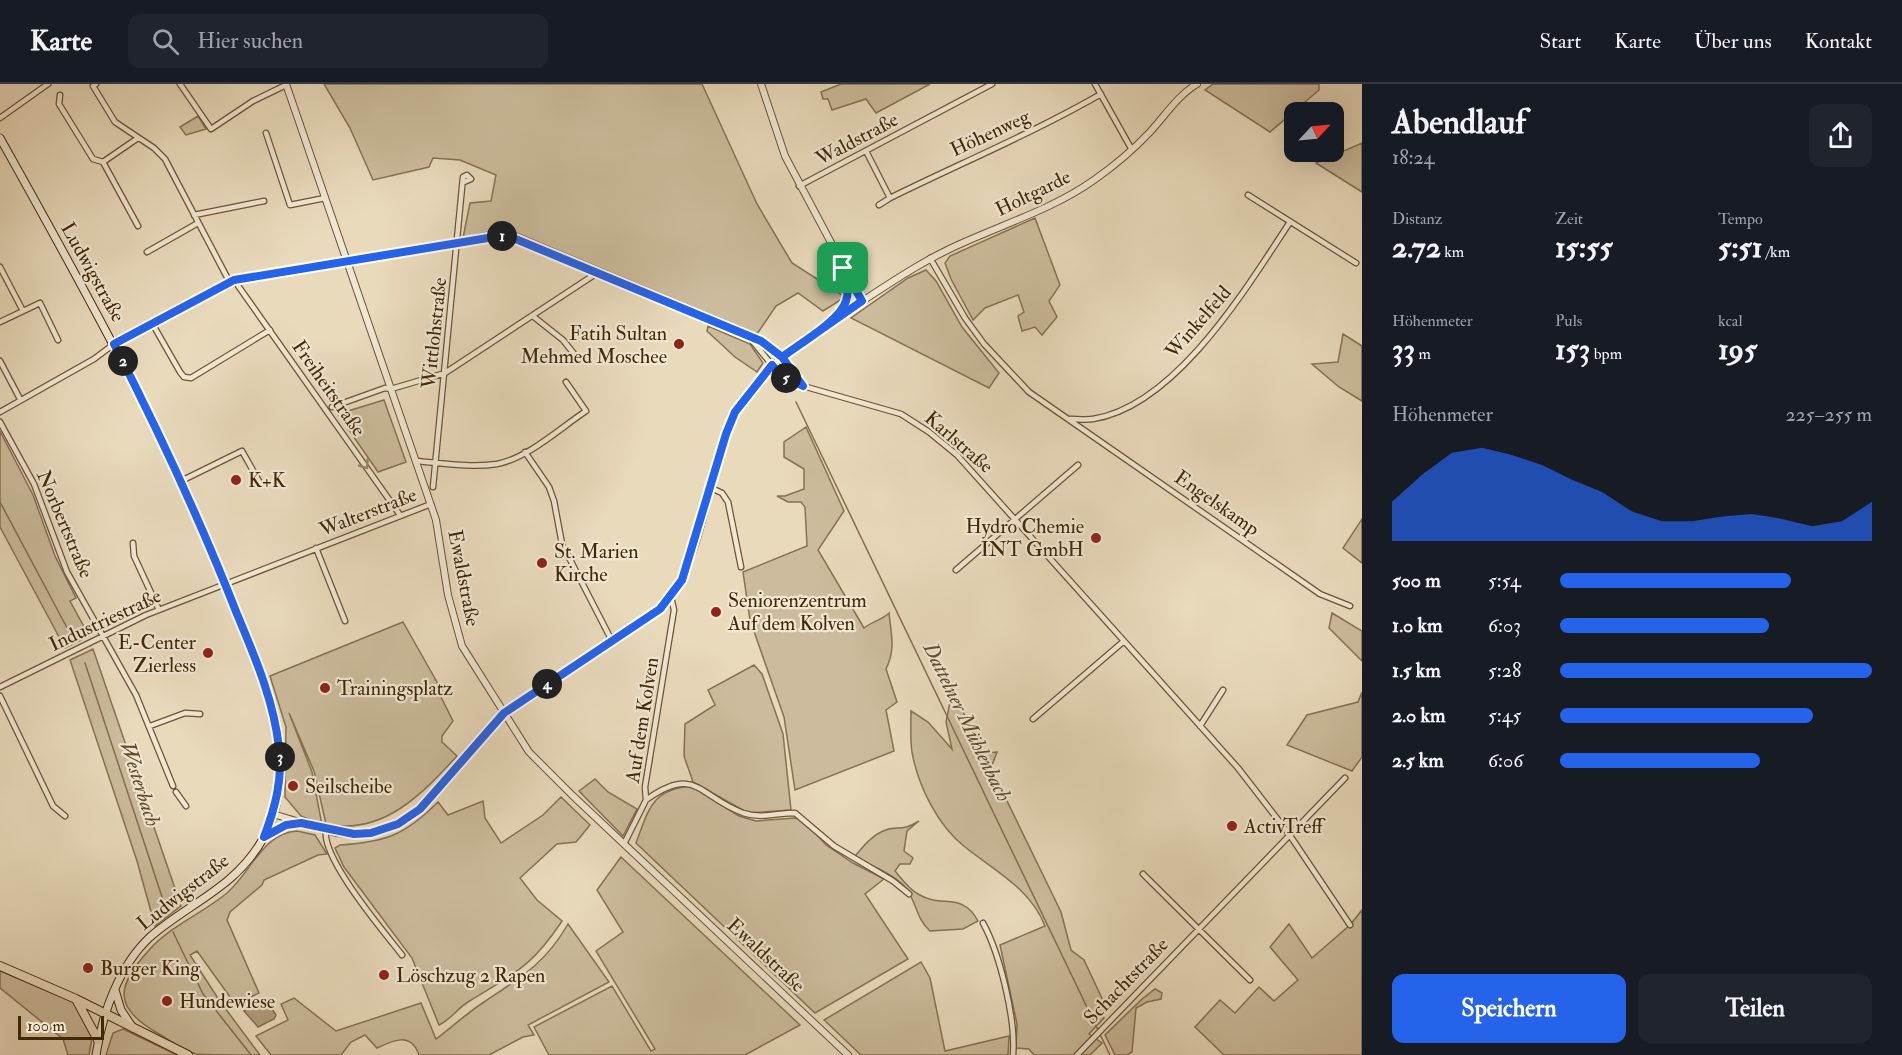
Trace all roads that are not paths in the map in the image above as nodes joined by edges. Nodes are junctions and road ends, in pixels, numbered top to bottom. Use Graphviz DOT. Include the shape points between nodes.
graph roads {
  1 [pos="48,84"];
  2 [pos="96,84"];
  3 [pos="180,84"];
  4 [pos="761,84"];
  5 [pos="992,84"];
  6 [pos="1095,84"];
  7 [pos="1197,84"];
  8 [pos="286,85"];
  9 [pos="1101,94"];
  10 [pos="60,95"];
  11 [pos="0,118"];
  12 [pos="266,133"];
  13 [pos="0,138"];
  14 [pos="138,138"];
  15 [pos="1132,150"];
  16 [pos="866,151"];
  17 [pos="103,162"];
  18 [pos="464,182"];
  19 [pos="799,186"];
  20 [pos="1248,195"];
  21 [pos="325,198"];
  22 [pos="890,198"];
  23 [pos="264,201"];
  24 [pos="290,205"];
  25 [pos="879,205"];
  26 [pos="283,206"];
  27 [pos="194,215"];
  28 [pos="1290,222"];
  29 [pos="198,223"];
  30 [pos="138,226"];
  31 [pos="458,242"];
  32 [pos="147,252"];
  33 [pos="930,258"];
  34 [pos="347,260"];
  35 [pos="1356,263"];
  36 [pos="0,267"];
  37 [pos="843,268"];
  38 [pos="597,273"];
  39 [pos="3,279"];
  40 [pos="232,280"];
  41 [pos="848,285"];
  42 [pos="859,303"];
  43 [pos="23,311"];
  44 [pos="534,317"];
  45 [pos="0,322"];
  46 [pos="152,323"];
  47 [pos="828,323"];
  48 [pos="270,330"];
  49 [pos="747,335"];
  50 [pos="58,340"];
  51 [pos="114,344"];
  52 [pos="782,357"];
  53 [pos="579,360"];
  54 [pos="0,362"];
  55 [pos="772,365"];
  56 [pos="445,373"];
  57 [pos="566,382"];
  58 [pos="803,386"];
  59 [pos="391,389"];
  60 [pos="20,399"];
  61 [pos="332,407"];
  62 [pos="0,412"];
  63 [pos="1070,419"];
  64 [pos="0,422"];
  65 [pos="525,452"];
  66 [pos="416,461"];
  67 [pos="435,463"];
  68 [pos="1078,465"];
  69 [pos="181,481"];
  70 [pos="260,483"];
  71 [pos="433,487"];
  72 [pos="711,488"];
  73 [pos="431,504"];
  74 [pos="400,515"];
  75 [pos="1015,518"];
  76 [pos="133,543"];
  77 [pos="316,548"];
  78 [pos="741,567"];
  79 [pos="956,570"];
  80 [pos="225,583"];
  81 [pos="671,597"];
  82 [pos="1350,606"];
  83 [pos="159,610"];
  84 [pos="345,621"];
  85 [pos="105,636"];
  86 [pos="612,641"];
  87 [pos="1124,641"];
  88 [pos="0,687"];
  89 [pos="1223,690"];
  90 [pos="0,696"];
  91 [pos="504,713"];
  92 [pos="200,714"];
  93 [pos="1033,719"];
  94 [pos="150,726"];
  95 [pos="1200,726"];
  96 [pos="1345,778"];
  97 [pos="174,786"];
  98 [pos="176,792"];
  99 [pos="646,800"];
  100 [pos="186,806"];
  101 [pos="273,814"];
  102 [pos="65,816"];
  103 [pos="301,823"];
  104 [pos="326,830"];
  105 [pos="1289,834"];
  106 [pos="264,837"];
  107 [pos="624,844"];
  108 [pos="1143,874"];
  109 [pos="909,894"];
  110 [pos="983,923"];
  111 [pos="1350,925"];
  112 [pos="1198,928"];
  113 [pos="402,955"];
  114 [pos="0,966"];
  115 [pos="1250,980"];
  116 [pos="115,990"];
  117 [pos="76,999"];
  118 [pos="106,1015"];
  119 [pos="133,1028"];
  120 [pos="98,1040"];
  121 [pos="96,1055"];
  122 [pos="189,1055"];
  123 [pos="848,1055"];
  124 [pos="1013,1055"];
  125 [pos="1077,1055"];
  1 -- 11 [label="street"];
  2 -- 14 [label="street, Freiheitstraße" via="93,86 115,122"];
  3 -- 8 [label="street" via="212,129 253,101"];
  4 -- 19 [label="street" via="774,129"];
  5 -- 16 [label="street, Waldstraße"];
  6 -- 9 [label="street"];
  7 -- 15 [label="street, Holtgarde"];
  8 -- 21 [label="street, Ewaldstraße"];
  9 -- 15 [label="street"];
  9 -- 22 [label="street, Höhenweg"];
  10 -- 17 [label="street" via="59,104 93,159"];
  12 -- 24 [label="street"];
  13 -- 51 [label="main road, Ludwigstraße"];
  14 -- 17 [label="street"];
  14 -- 27 [label="street, Freiheitstraße" via="165,159"];
  15 -- 33 [label="street, Holtgarde" via="1094,181 1066,197"];
  16 -- 19 [label="street, Waldstraße"];
  16 -- 22 [label="street"];
  17 -- 30 [label="street"];
  18 -- 31 [label="street, Wittlohstraße"];
  19 -- 37 [label="street"];
  20 -- 28 [label="street"];
  21 -- 24 [label="street"];
  21 -- 34 [label="street, Ewaldstraße"];
  22 -- 25 [label="street, Höhenweg"];
  23 -- 27 [label="street"];
  24 -- 26 [label="street"];
  27 -- 29 [label="street, Freiheitstraße"];
  28 -- 35 [label="street"];
  28 -- 63 [label="street, Winkelfeld" via="1233,308 1189,361 1144,397 1118,410 1093,419"];
  29 -- 32 [label="street"];
  29 -- 40 [label="street, Freiheitstraße"];
  31 -- 34 [label="street"];
  31 -- 38 [label="street" via="506,235"];
  31 -- 56 [label="street, Wittlohstraße"];
  33 -- 42 [label="street, Holtgarde"];
  33 -- 63 [label="street" via="965,318 998,361 1029,392"];
  34 -- 40 [label="street"];
  34 -- 59 [label="street, Ewaldstraße"];
  36 -- 39 [label="street"];
  37 -- 41 [label="street"];
  37 -- 42 [label="street"];
  38 -- 44 [label="street"];
  38 -- 49 [label="street"];
  39 -- 43 [label="street"];
  40 -- 46 [label="street"];
  40 -- 48 [label="street, Freiheitstraße"];
  41 -- 42 [label="street"];
  41 -- 47 [label="street" via="846,301"];
  42 -- 47 [label="street, Holtgarde"];
  43 -- 45 [label="street"];
  43 -- 50 [label="street" via="40,303"];
  44 -- 53 [label="street" via="563,340"];
  44 -- 56 [label="street"];
  46 -- 48 [label="street" via="180,372 191,378"];
  46 -- 51 [label="street"];
  47 -- 52 [label="street"];
  48 -- 74 [label="street, Freiheitstraße, one-way"];
  49 -- 52 [label="street"];
  49 -- 55 [label="street, Karlstraße"];
  51 -- 60 [label="street"];
  51 -- 69 [label="main road, Ludwigstraße"];
  52 -- 55 [label="street"];
  52 -- 58 [label="street"];
  54 -- 60 [label="street"];
  55 -- 58 [label="street, Karlstraße" via="780,375"];
  55 -- 72 [label="street" via="735,412"];
  56 -- 59 [label="street"];
  56 -- 67 [label="street, Wittlohstraße"];
  57 -- 65 [label="street" via="586,411"];
  58 -- 75 [label="street, Karlstraße" via="901,414 957,455"];
  59 -- 61 [label="street"];
  59 -- 66 [label="street, Ewaldstraße"];
  60 -- 62 [label="street"];
  63 -- 82 [label="street, Engelskamp" via="1320,594"];
  64 -- 85 [label="street, Norbertstraße" via="34,484 67,572"];
  65 -- 67 [label="street" via="497,464"];
  65 -- 86 [label="street" via="549,487 562,544"];
  66 -- 67 [label="street"];
  66 -- 73 [label="street, Ewaldstraße"];
  67 -- 71 [label="street, Wittlohstraße"];
  68 -- 75 [label="street"];
  69 -- 70 [label="street" via="242,451"];
  69 -- 80 [label="main road, Ludwigstraße"];
  72 -- 78 [label="street" via="722,493 728,502"];
  72 -- 81 [label="street" via="684,574"];
  73 -- 74 [label="street, Walterstraße"];
  73 -- 91 [label="street, Ewaldstraße" via="462,646"];
  74 -- 77 [label="street, Walterstraße"];
  75 -- 79 [label="street"];
  75 -- 87 [label="street, Karlstraße"];
  76 -- 83 [label="street" via="134,556"];
  77 -- 80 [label="street, Walterstraße"];
  77 -- 84 [label="street, Walterstraße"];
  80 -- 83 [label="street, Industriestraße"];
  80 -- 101 [label="main road, Ludwigstraße" via="276,723 280,778"];
  81 -- 86 [label="street" via="660,609"];
  81 -- 99 [label="street, Auf dem Kolven" via="674,610"];
  83 -- 85 [label="street, Industriestraße"];
  85 -- 88 [label="street, Industriestraße"];
  85 -- 94 [label="street, Norbertstraße"];
  86 -- 91 [label="street"];
  87 -- 93 [label="street"];
  87 -- 95 [label="street, Karlstraße"];
  89 -- 95 [label="street"];
  90 -- 102 [label="street" via="53,806"];
  91 -- 104 [label="street" via="411,816 371,833"];
  91 -- 107 [label="street, Ewaldstraße" via="536,760"];
  92 -- 94 [label="street" via="185,713"];
  94 -- 97 [label="street, Norbertstraße"];
  95 -- 105 [label="street, Karlstraße"];
  96 -- 105 [label="street, Schachtstraße"];
  98 -- 100 [label="street"];
  99 -- 107 [label="street, Auf dem Kolven"];
  99 -- 109 [label="street" via="681,783 692,784 751,815 795,813 834,846 893,880"];
  101 -- 103 [label="street"];
  101 -- 106 [label="main road, Ludwigstraße"];
  103 -- 104 [label="street"];
  103 -- 106 [label="main road" via="286,825"];
  104 -- 113 [label="street" via="326,844 344,878"];
  105 -- 111 [label="street, Karlstraße"];
  105 -- 112 [label="street, Schachtstraße"];
  106 -- 116 [label="main road, Ludwigstraße" via="229,882 142,946"];
  107 -- 123 [label="street, Ewaldstraße"];
  108 -- 112 [label="street"];
  110 -- 124 [label="street" via="1014,1027"];
  112 -- 115 [label="street"];
  112 -- 125 [label="street, Schachtstraße"];
  114 -- 117 [label="main road"];
  116 -- 118 [label="main road, Ludwigstraße"];
  116 -- 119 [label="main road" via="121,1010"];
  117 -- 118 [label="main road"];
  117 -- 120 [label="main road"];
  118 -- 119 [label="main road"];
  118 -- 120 [label="main road, Ludwigstraße"];
  119 -- 122 [label="main road"];
  120 -- 121 [label="main road, Ludwigstraße"];
}
